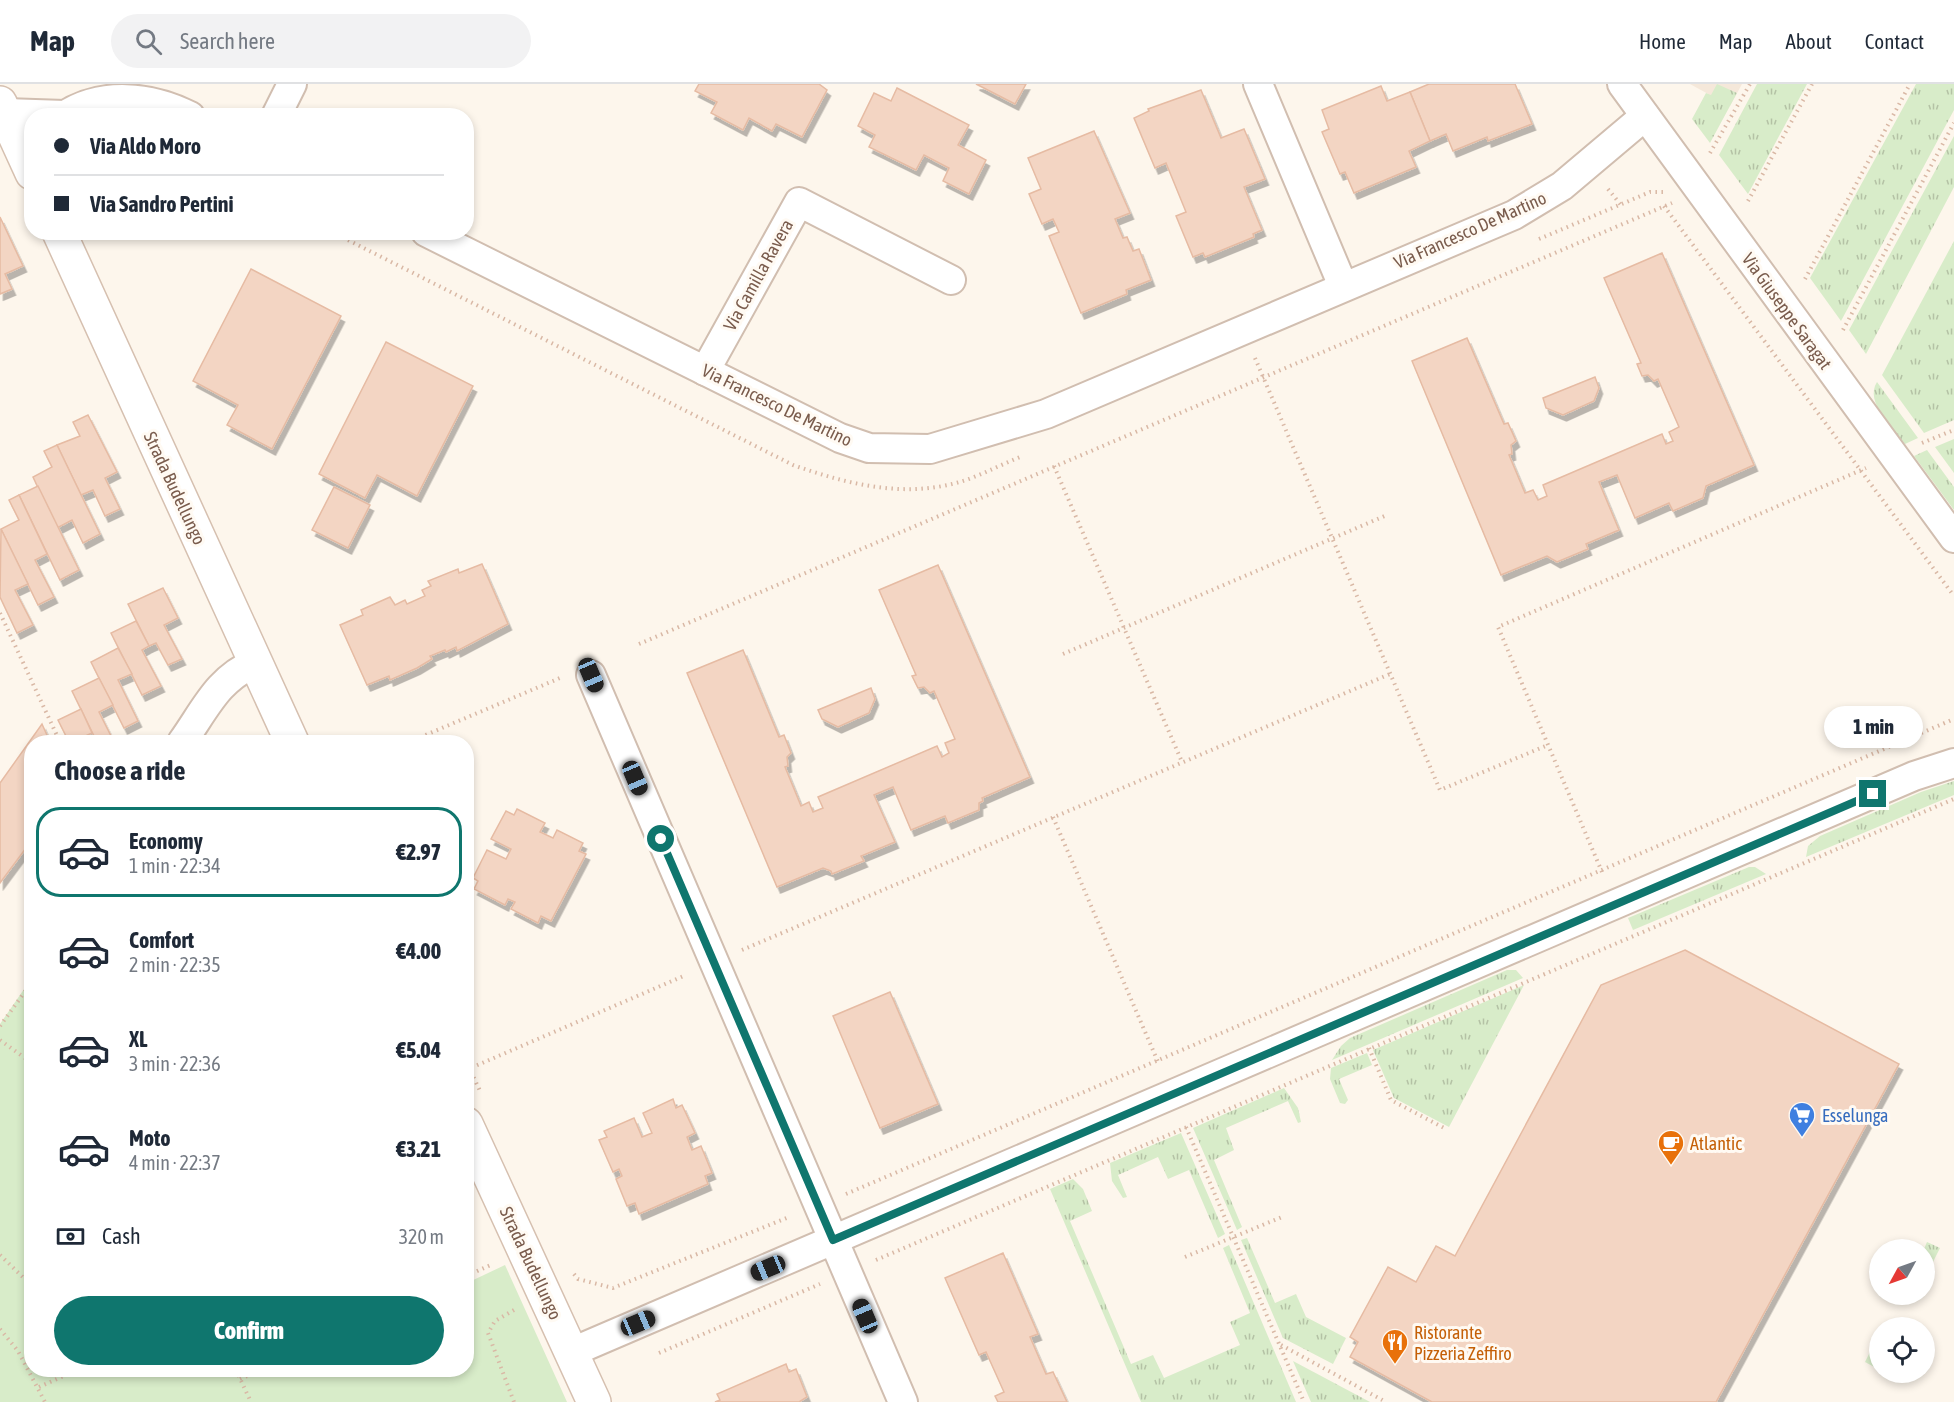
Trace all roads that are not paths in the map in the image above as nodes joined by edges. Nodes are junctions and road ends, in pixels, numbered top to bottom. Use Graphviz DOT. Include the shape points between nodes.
graph roads {
  1 [pos="143,84"];
  2 [pos="292,84"];
  3 [pos="1258,84"];
  4 [pos="1622,84"];
  5 [pos="2,108"];
  6 [pos="77,108"];
  7 [pos="171,108"];
  8 [pos="178,108"];
  9 [pos="280,108"];
  10 [pos="24,110"];
  11 [pos="1645,116"];
  12 [pos="24,156"];
  13 [pos="62,240"];
  14 [pos="442,240"];
  15 [pos="951,280"];
  16 [pos="1343,286"];
  17 [pos="705,371"];
  18 [pos="1954,538"];
  19 [pos="255,663"];
  20 [pos="591,675"];
  21 [pos="187,735"];
  22 [pos="289,735"];
  23 [pos="1954,763"];
  24 [pos="474,1141"];
  25 [pos="833,1240"];
  26 [pos="572,1352"];
  27 [pos="594,1402"];
  28 [pos="903,1402"];
  1 -- 8 [label="street"];
  2 -- 9 [label="street"];
  3 -- 16 [label="street"];
  4 -- 11 [label="street, Via Giuseppe Saragat"];
  5 -- 10 [label="street"];
  5 -- 12 [label="street"];
  6 -- 7 [label="street" via="113,98"];
  11 -- 16 [label="street, Via Francesco De Martino" via="1572,179 1536,204"];
  11 -- 18 [label="street, Via Giuseppe Saragat" via="1684,192"];
  13 -- 19 [label="street, Strada Budellungo"];
  14 -- 17 [label="street, Via Francesco De Martino"];
  15 -- 17 [label="street, Via Camilla Ravera" via="799,202"];
  16 -- 17 [label="street, Via Francesco De Martino" via="1046,414 930,449 870,448 840,438"];
  19 -- 21 [label="street" via="235,671 224,681"];
  19 -- 22 [label="street, Strada Budellungo"];
  20 -- 25 [label="street"];
  23 -- 25 [label="street" via="1914,776"];
  24 -- 26 [label="street, Strada Budellungo"];
  25 -- 26 [label="street"];
  25 -- 28 [label="street"];
  26 -- 27 [label="street, Strada Budellungo"];
}
